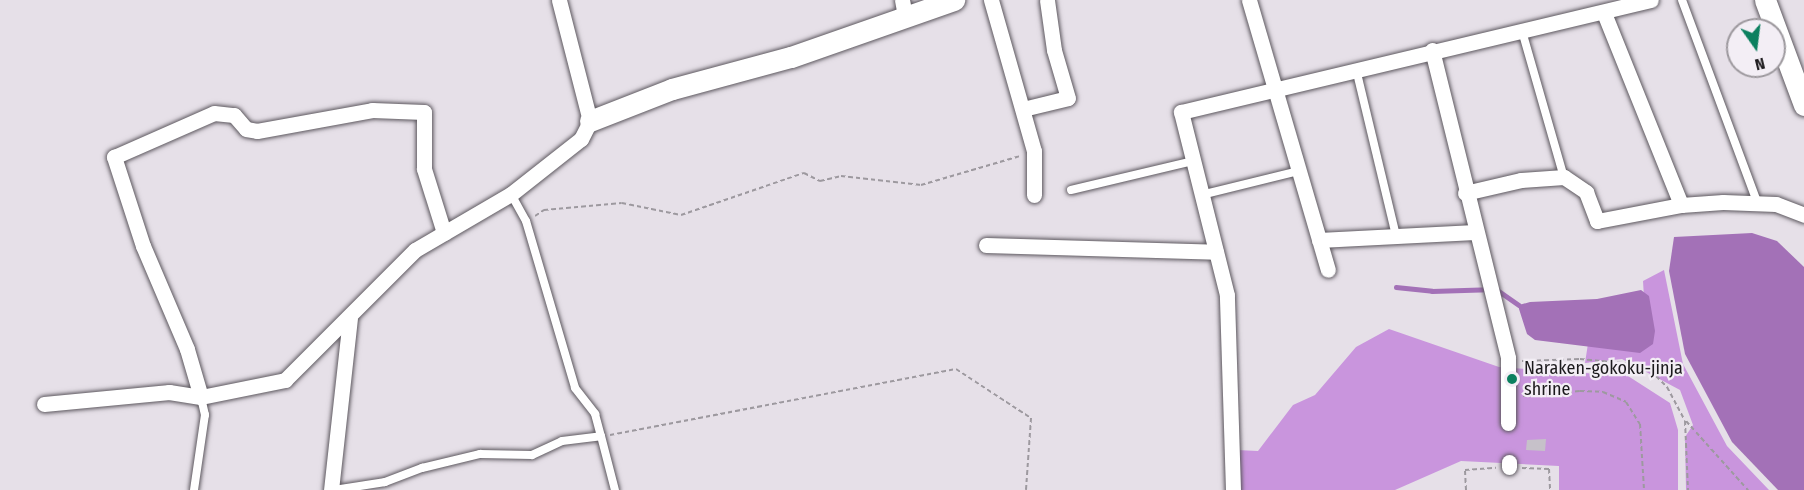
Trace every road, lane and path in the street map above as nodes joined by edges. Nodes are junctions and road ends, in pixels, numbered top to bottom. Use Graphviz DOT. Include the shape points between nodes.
graph roads {
  1 [pos="559,0"];
  2 [pos="954,0"];
  3 [pos="991,0"];
  4 [pos="1047,0"];
  5 [pos="1249,0"];
  6 [pos="1651,0"];
  7 [pos="1682,0"];
  8 [pos="1765,0"];
  9 [pos="904,7"];
  10 [pos="1604,13"];
  11 [pos="1522,31"];
  12 [pos="1432,50"];
  13 [pos="1356,69"];
  14 [pos="1275,90"];
  15 [pos="1804,105"];
  16 [pos="1023,109"];
  17 [pos="590,121"];
  18 [pos="1034,151"];
  19 [pos="1193,161"];
  20 [pos="1299,171"];
  21 [pos="1564,177"];
  22 [pos="1071,190"];
  23 [pos="1465,193"];
  24 [pos="512,194"];
  25 [pos="1034,195"];
  26 [pos="1201,195"];
  27 [pos="1757,202"];
  28 [pos="1681,205"];
  29 [pos="1804,215"];
  30 [pos="526,221"];
  31 [pos="1475,232"];
  32 [pos="444,233"];
  33 [pos="1396,236"];
  34 [pos="1320,240"];
  35 [pos="986,245"];
  36 [pos="1216,252"];
  37 [pos="1328,270"];
  38 [pos="350,318"];
  39 [pos="1508,358"];
  40 [pos="201,397"];
  41 [pos="1508,397"];
  42 [pos="44,404"];
  43 [pos="1685,421"];
  44 [pos="1508,423"];
  45 [pos="601,436"];
  46 [pos="194,490"];
  47 [pos="332,490"];
  48 [pos="615,490"];
  49 [pos="1026,490"];
  50 [pos="1233,490"];
  51 [pos="1644,490"];
  52 [pos="1688,490"];
  53 [pos="1748,490"];
  1 -- 17 [label="street"];
  2 -- 9 [label="street"];
  3 -- 16 [label="street"];
  4 -- 16 [label="street" via="1054,50 1068,98"];
  5 -- 14 [label="street"];
  6 -- 10 [label="street"];
  7 -- 27 [label="lane"];
  8 -- 15 [label="street"];
  9 -- 17 [label="street" via="791,57 672,89"];
  10 -- 11 [label="street"];
  10 -- 28 [label="street"];
  11 -- 12 [label="street"];
  11 -- 21 [label="lane"];
  12 -- 13 [label="street"];
  12 -- 23 [label="street"];
  13 -- 14 [label="street"];
  13 -- 33 [label="lane"];
  14 -- 19 [label="street" via="1180,112"];
  14 -- 20 [label="street"];
  16 -- 18 [label="street"];
  17 -- 24 [label="street" via="581,139"];
  18 -- 25 [label="street"];
  18 -- 30 [label="path" via="921,185 841,176 820,181 804,173 681,215 622,203 598,203 544,210"];
  19 -- 22 [label="lane"];
  19 -- 26 [label="street"];
  20 -- 26 [label="lane"];
  20 -- 34 [label="street"];
  21 -- 23 [label="street" via="1521,180"];
  21 -- 28 [label="street" via="1586,192 1597,221"];
  23 -- 31 [label="street"];
  24 -- 30 [label="lane"];
  24 -- 32 [label="street"];
  26 -- 36 [label="street"];
  27 -- 28 [label="street"];
  27 -- 29 [label="street" via="1776,204"];
  30 -- 45 [label="lane" via="574,388 595,414"];
  31 -- 33 [label="street"];
  31 -- 39 [label="street"];
  32 -- 38 [label="street" via="416,250"];
  32 -- 40 [label="street" via="424,169 424,112 372,110 257,131 246,129 234,115 214,113 114,157 143,246 187,349"];
  33 -- 34 [label="street"];
  34 -- 37 [label="street"];
  35 -- 36 [label="street"];
  36 -- 50 [label="street" via="1227,295"];
  38 -- 40 [label="street" via="285,380"];
  38 -- 47 [label="street"];
  39 -- 41 [label="street"];
  39 -- 43 [label="path" via="1536,363 1591,360 1651,371 1667,387"];
  40 -- 42 [label="street" via="170,392"];
  40 -- 46 [label="lane" via="205,415"];
  41 -- 44 [label="street"];
  41 -- 51 [label="path" via="1580,391 1603,392 1626,402 1640,424"];
  43 -- 52 [label="path"];
  43 -- 53 [label="path"];
  45 -- 47 [label="lane" via="562,441 532,455 480,454 385,482"];
  45 -- 48 [label="lane"];
  45 -- 49 [label="path" via="956,369 1031,418 1025,458"];
}
